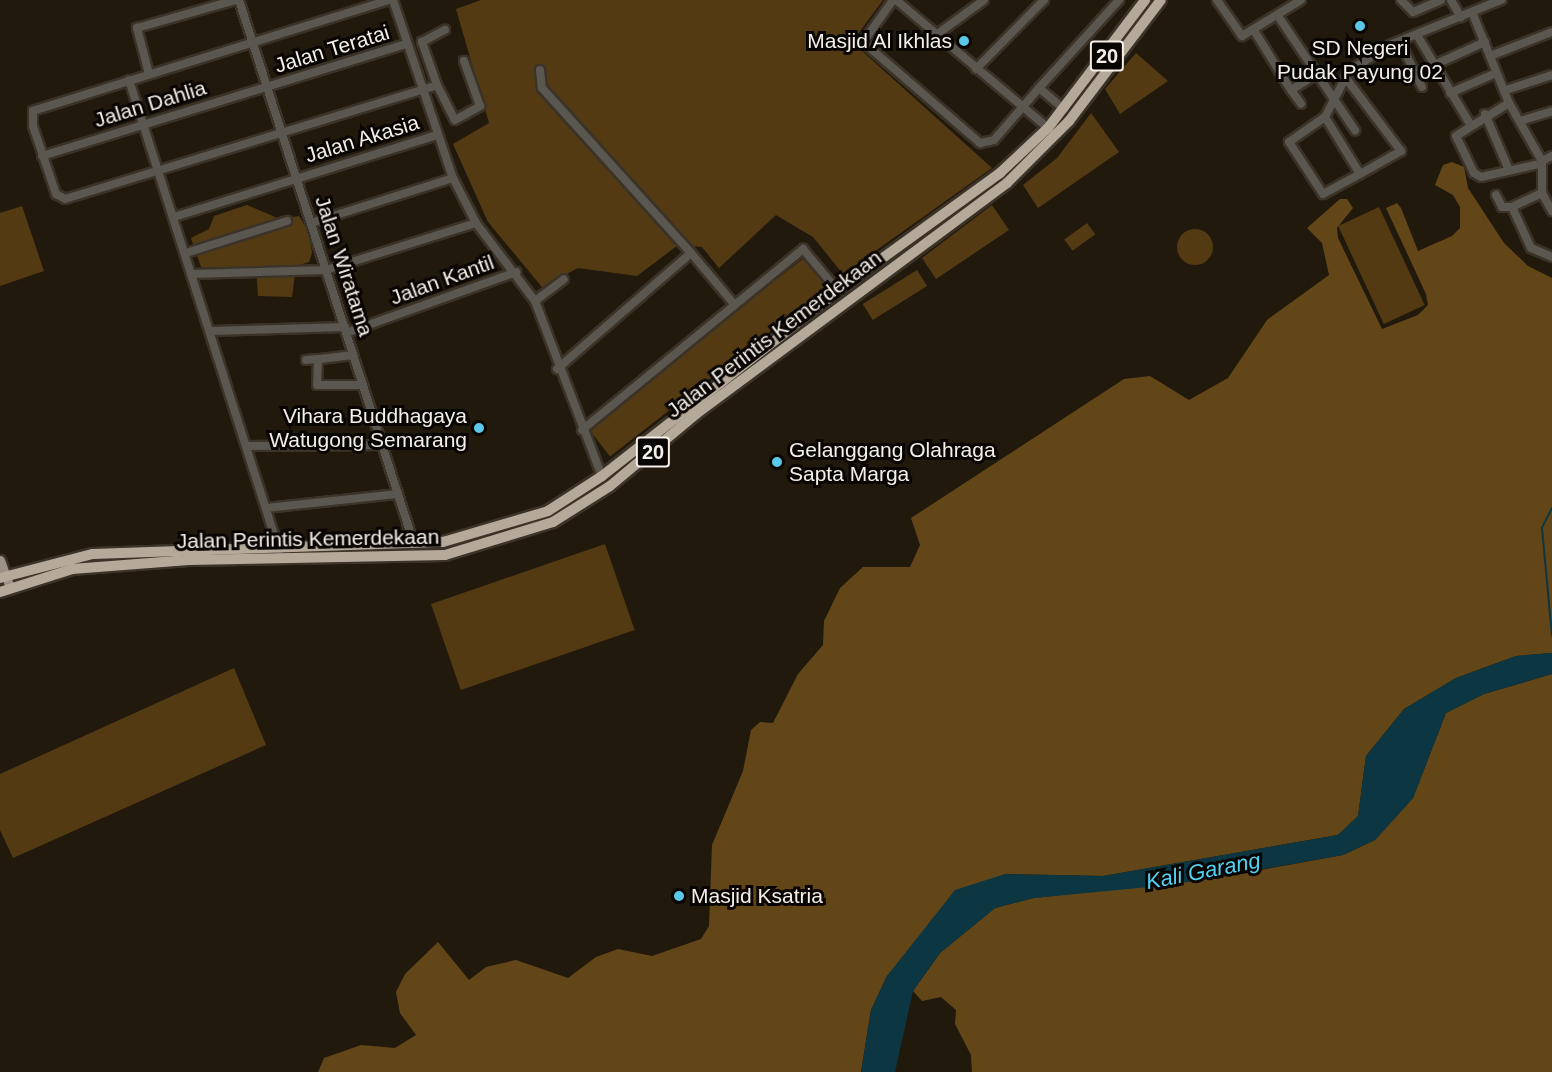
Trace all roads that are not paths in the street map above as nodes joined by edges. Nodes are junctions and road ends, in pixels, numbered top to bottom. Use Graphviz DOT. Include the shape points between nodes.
graph roads {
  1 [pos="237,0"];
  2 [pos="391,0"];
  3 [pos="894,0"];
  4 [pos="984,0"];
  5 [pos="1044,0"];
  6 [pos="1119,0"];
  7 [pos="1145,0"];
  8 [pos="1161,0"];
  9 [pos="1217,0"];
  10 [pos="1301,0"];
  11 [pos="1401,0"];
  12 [pos="1441,0"];
  13 [pos="1451,0"];
  14 [pos="1501,0"];
  15 [pos="1472,12"];
  16 [pos="1278,16"];
  17 [pos="1461,17"];
  18 [pos="445,30"];
  19 [pos="1255,32"];
  20 [pos="1552,32"];
  21 [pos="936,35"];
  22 [pos="1417,35"];
  23 [pos="253,42"];
  24 [pos="1400,42"];
  25 [pos="1485,42"];
  26 [pos="407,44"];
  27 [pos="1490,56"];
  28 [pos="464,61"];
  29 [pos="1434,65"];
  30 [pos="976,69"];
  31 [pos="540,70"];
  32 [pos="1496,73"];
  33 [pos="149,74"];
  34 [pos="1317,74"];
  35 [pos="1552,75"];
  36 [pos="129,80"];
  37 [pos="1348,81"];
  38 [pos="437,85"];
  39 [pos="267,87"];
  40 [pos="1422,87"];
  41 [pos="1039,88"];
  42 [pos="1292,90"];
  43 [pos="1506,90"];
  44 [pos="423,91"];
  45 [pos="1450,93"];
  46 [pos="1335,103"];
  47 [pos="1509,103"];
  48 [pos="1300,104"];
  49 [pos="1021,109"];
  50 [pos="1064,109"];
  51 [pos="1552,111"];
  52 [pos="1485,114"];
  53 [pos="1073,116"];
  54 [pos="1325,117"];
  55 [pos="1520,121"];
  56 [pos="1470,124"];
  57 [pos="143,125"];
  58 [pos="1048,128"];
  59 [pos="1355,130"];
  60 [pos="282,134"];
  61 [pos="438,135"];
  62 [pos="42,156"];
  63 [pos="1552,156"];
  64 [pos="1541,163"];
  65 [pos="1509,170"];
  66 [pos="159,171"];
  67 [pos="1360,174"];
  68 [pos="297,178"];
  69 [pos="453,178"];
  70 [pos="1542,193"];
  71 [pos="1496,195"];
  72 [pos="1512,207"];
  73 [pos="1552,211"];
  74 [pos="174,217"];
  75 [pos="287,221"];
  76 [pos="311,223"];
  77 [pos="476,224"];
  78 [pos="186,253"];
  79 [pos="692,253"];
  80 [pos="1552,257"];
  81 [pos="326,270"];
  82 [pos="516,272"];
  83 [pos="193,274"];
  84 [pos="564,279"];
  85 [pos="838,291"];
  86 [pos="535,302"];
  87 [pos="734,304"];
  88 [pos="345,330"];
  89 [pos="211,331"];
  90 [pos="353,355"];
  91 [pos="318,359"];
  92 [pos="306,360"];
  93 [pos="557,369"];
  94 [pos="362,385"];
  95 [pos="706,401"];
  96 [pos="582,430"];
  97 [pos="383,445"];
  98 [pos="247,446"];
  99 [pos="602,477"];
  100 [pos="398,494"];
  101 [pos="266,508"];
  102 [pos="414,544"];
  103 [pos="280,552"];
  104 [pos="0,560"];
  105 [pos="3,577"];
  106 [pos="5,590"];
  1 -- 23 [label="street, Jalan Wiratama"];
  1 -- 33 [label="street" via="137,28"];
  2 -- 23 [label="street"];
  2 -- 26 [label="street"];
  3 -- 21 [label="street"];
  3 -- 49 [label="street" via="863,42 918,92 985,144"];
  4 -- 21 [label="street"];
  5 -- 30 [label="street"];
  6 -- 41 [label="street"];
  7 -- 50 [label="highway, Jalan Perintis Kemerdekaan / 20"];
  8 -- 53 [label="highway, Jalan Perintis Kemerdekaan / 20"];
  9 -- 19 [label="street" via="1242,36"];
  10 -- 16 [label="street"];
  11 -- 12 [label="street" via="1413,12"];
  13 -- 17 [label="street"];
  14 -- 15 [label="street"];
  15 -- 17 [label="street"];
  15 -- 25 [label="street"];
  16 -- 19 [label="street"];
  16 -- 34 [label="street"];
  17 -- 22 [label="street"];
  18 -- 38 [label="street" via="422,42"];
  19 -- 42 [label="street"];
  20 -- 27 [label="street"];
  21 -- 30 [label="street"];
  22 -- 24 [label="street"];
  22 -- 29 [label="street"];
  23 -- 33 [label="street"];
  23 -- 39 [label="street, Jalan Wiratama"];
  24 -- 37 [label="street" via="1349,71"];
  24 -- 40 [label="street"];
  25 -- 27 [label="street"];
  25 -- 29 [label="street"];
  26 -- 39 [label="street, Jalan Teratai"];
  26 -- 44 [label="street"];
  27 -- 32 [label="street"];
  28 -- 38 [label="street" via="480,106 477,112 451,119"];
  29 -- 45 [label="street"];
  30 -- 49 [label="street"];
  31 -- 79 [label="street" via="542,88"];
  32 -- 43 [label="street"];
  32 -- 45 [label="street"];
  33 -- 36 [label="street"];
  34 -- 42 [label="street"];
  34 -- 46 [label="street"];
  35 -- 43 [label="street"];
  36 -- 57 [label="street"];
  36 -- 62 [label="street" via="33,111"];
  37 -- 46 [label="street"];
  37 -- 67 [label="street" via="1401,151"];
  38 -- 44 [label="street"];
  39 -- 57 [label="street, Jalan Dahlia"];
  39 -- 60 [label="street, Jalan Wiratama"];
  41 -- 49 [label="street"];
  41 -- 50 [label="street"];
  42 -- 48 [label="street"];
  43 -- 47 [label="street"];
  44 -- 60 [label="street"];
  44 -- 61 [label="street"];
  45 -- 56 [label="street"];
  46 -- 54 [label="street"];
  46 -- 59 [label="street"];
  47 -- 52 [label="street"];
  47 -- 55 [label="street"];
  49 -- 58 [label="street"];
  50 -- 53 [label="highway"];
  50 -- 58 [label="highway, Jalan Perintis Kemerdekaan / 20"];
  51 -- 55 [label="street"];
  52 -- 56 [label="street"];
  52 -- 65 [label="street"];
  53 -- 95 [label="highway, Jalan Perintis Kemerdekaan / 20" via="1007,183"];
  54 -- 67 [label="street"];
  54 -- 67 [label="street" via="1289,142 1323,194"];
  55 -- 64 [label="street"];
  56 -- 65 [label="street" via="1456,136 1477,176"];
  57 -- 62 [label="street, Jalan Dahlia"];
  57 -- 66 [label="street"];
  58 -- 85 [label="highway, Jalan Perintis Kemerdekaan / 20" via="982,187"];
  60 -- 66 [label="street"];
  60 -- 68 [label="street, Jalan Wiratama"];
  61 -- 68 [label="street, Jalan Akasia"];
  61 -- 69 [label="street"];
  62 -- 66 [label="street" via="60,199"];
  63 -- 64 [label="street"];
  64 -- 65 [label="street"];
  64 -- 70 [label="street"];
  66 -- 74 [label="street"];
  68 -- 74 [label="street, Jalan Akasia"];
  68 -- 76 [label="street, Jalan Wiratama"];
  69 -- 76 [label="street"];
  69 -- 77 [label="street"];
  70 -- 72 [label="street"];
  70 -- 73 [label="street"];
  71 -- 72 [label="street" via="1502,207"];
  72 -- 80 [label="street" via="1531,248"];
  74 -- 78 [label="street"];
  75 -- 78 [label="street"];
  76 -- 81 [label="street, Jalan Wiratama"];
  77 -- 81 [label="street"];
  77 -- 82 [label="street"];
  78 -- 83 [label="street"];
  79 -- 87 [label="street"];
  79 -- 93 [label="street"];
  81 -- 83 [label="street"];
  81 -- 88 [label="street, Jalan Wiratama"];
  82 -- 86 [label="street"];
  82 -- 88 [label="street, Jalan Kantil"];
  83 -- 89 [label="street"];
  84 -- 86 [label="street"];
  85 -- 87 [label="street" via="803,249"];
  85 -- 95 [label="highway, Jalan Perintis Kemerdekaan / 20"];
  86 -- 93 [label="street"];
  87 -- 96 [label="street"];
  88 -- 89 [label="street, Jalan Kantil"];
  88 -- 90 [label="street, Jalan Wiratama"];
  89 -- 98 [label="street"];
  90 -- 91 [label="street"];
  90 -- 94 [label="street, Jalan Wiratama"];
  91 -- 92 [label="street"];
  91 -- 94 [label="street" via="318,387"];
  93 -- 96 [label="street"];
  94 -- 97 [label="street, Jalan Wiratama"];
  95 -- 99 [label="highway, Jalan Perintis Kemerdekaan / 20"];
  95 -- 103 [label="highway, Jalan Perintis Kemerdekaan / 20" via="594,497 533,531 445,555"];
  96 -- 99 [label="street"];
  97 -- 98 [label="street"];
  97 -- 100 [label="street, Jalan Wiratama"];
  98 -- 101 [label="street"];
  99 -- 102 [label="highway, Jalan Perintis Kemerdekaan / 20" via="529,519 469,538"];
  100 -- 101 [label="street"];
  100 -- 102 [label="street, Jalan Wiratama"];
  101 -- 103 [label="street"];
  102 -- 103 [label="highway, Jalan Perintis Kemerdekaan / 20"];
  103 -- 105 [label="highway, Jalan Perintis Kemerdekaan / 20" via="93,554"];
  103 -- 106 [label="highway, Jalan Perintis Kemerdekaan / 20" via="72,570"];
  104 -- 105 [label="main road"];
  105 -- 106 [label="main road, Jalan Perintis Kemerdekaan"];
}
